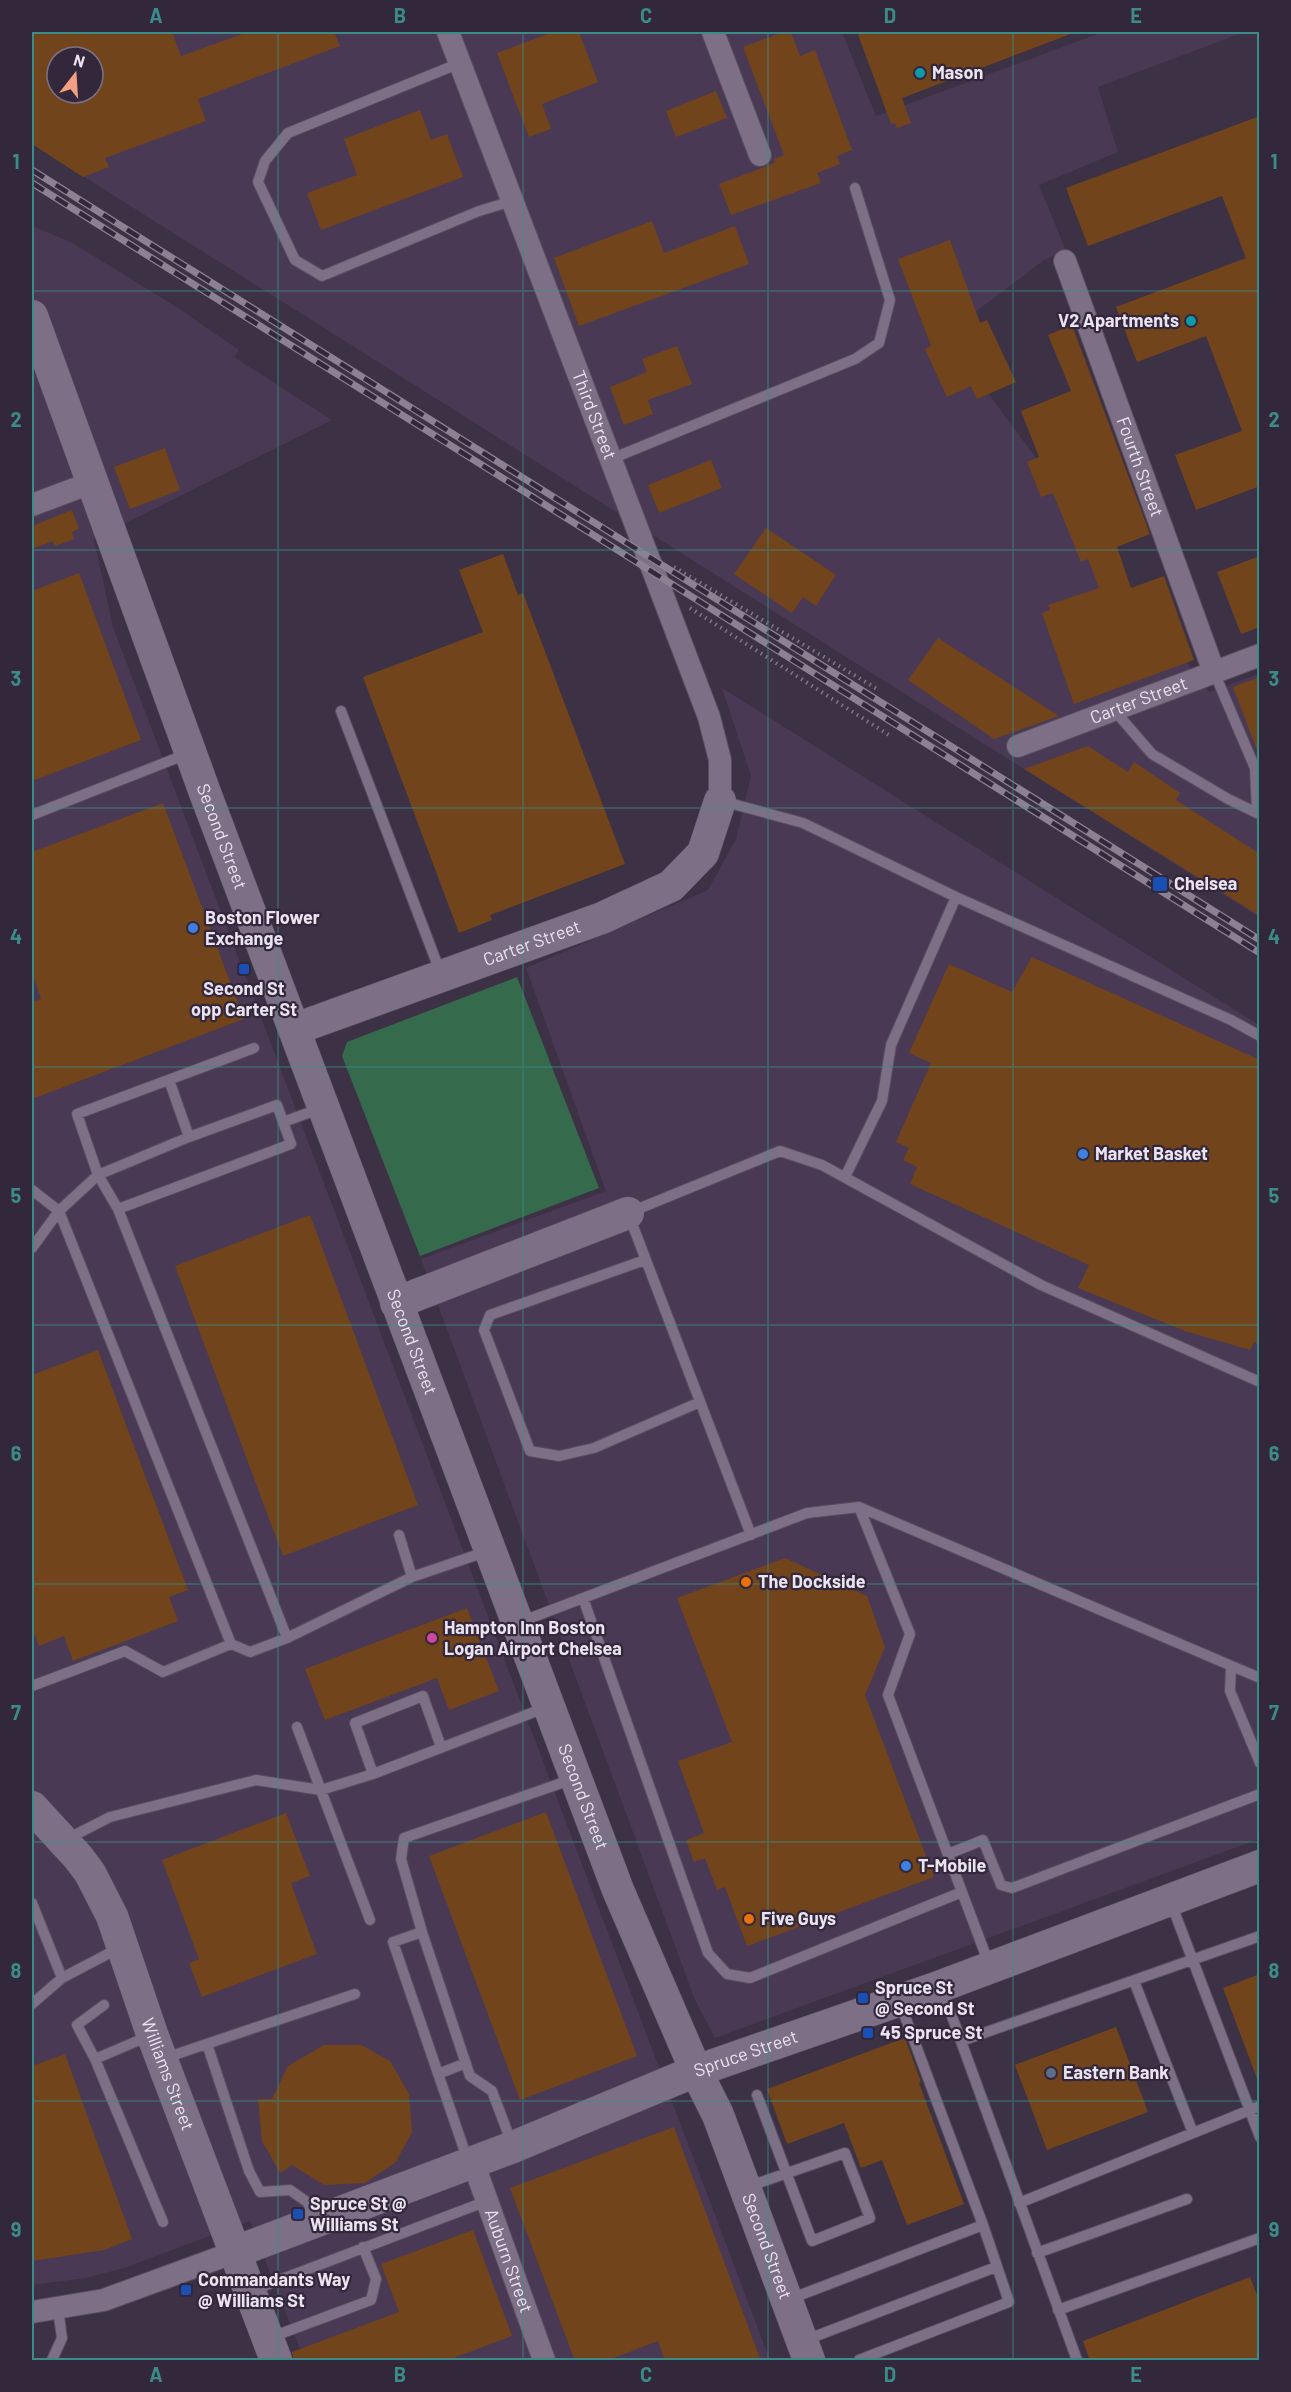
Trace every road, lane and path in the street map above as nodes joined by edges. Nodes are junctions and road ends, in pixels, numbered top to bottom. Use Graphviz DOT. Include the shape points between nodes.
graph roads {
  1 [pos="448,32"];
  2 [pos="713,32"];
  3 [pos="460,63"];
  4 [pos="760,155"];
  5 [pos="855,188"];
  6 [pos="512,201"];
  7 [pos="1065,261"];
  8 [pos="32,317"];
  9 [pos="611,459"];
  10 [pos="93,482"];
  11 [pos="32,506"];
  12 [pos="645,550"];
  13 [pos="659,588"];
  14 [pos="1260,655"];
  15 [pos="1214,672"];
  16 [pos="879,690"];
  17 [pos="1114,710"];
  18 [pos="341,711"];
  19 [pos="892,737"];
  20 [pos="1018,746"];
  21 [pos="190,753"];
  22 [pos="720,801"];
  23 [pos="32,815"];
  24 [pos="956,897"];
  25 [pos="442,977"];
  26 [pos="295,1029"];
  27 [pos="1260,1036"];
  28 [pos="254,1048"];
  29 [pos="169,1080"];
  30 [pos="324,1107"];
  31 [pos="283,1122"];
  32 [pos="189,1137"];
  33 [pos="98,1175"];
  34 [pos="845,1177"];
  35 [pos="32,1190"];
  36 [pos="118,1209"];
  37 [pos="59,1211"];
  38 [pos="628,1213"];
  39 [pos="32,1248"];
  40 [pos="645,1260"];
  41 [pos="396,1303"];
  42 [pos="1260,1382"];
  43 [pos="700,1402"];
  44 [pos="858,1508"];
  45 [pos="751,1534"];
  46 [pos="399,1535"];
  47 [pos="490,1550"];
  48 [pos="412,1577"];
  49 [pos="583,1598"];
  50 [pos="518,1623"];
  51 [pos="287,1638"];
  52 [pos="231,1644"];
  53 [pos="1231,1666"];
  54 [pos="1260,1678"];
  55 [pos="32,1686"];
  56 [pos="550,1706"];
  57 [pos="297,1727"];
  58 [pos="441,1747"];
  59 [pos="1260,1762"];
  60 [pos="373,1774"];
  61 [pos="576,1778"];
  62 [pos="321,1790"];
  63 [pos="1260,1794"];
  64 [pos="32,1807"];
  65 [pos="64,1840"];
  66 [pos="948,1854"];
  67 [pos="1260,1866"];
  68 [pos="962,1892"];
  69 [pos="1170,1900"];
  70 [pos="32,1903"];
  71 [pos="370,1920"];
  72 [pos="422,1932"];
  73 [pos="1260,1936"];
  74 [pos="123,1946"];
  75 [pos="1192,1961"];
  76 [pos="990,1968"];
  77 [pos="62,1978"];
  78 [pos="1134,1981"];
  79 [pos="941,1986"];
  80 [pos="356,1994"];
  81 [pos="899,2000"];
  82 [pos="32,2004"];
  83 [pos="104,2005"];
  84 [pos="961,2041"];
  85 [pos="207,2044"];
  86 [pos="157,2046"];
  87 [pos="95,2059"];
  88 [pos="466,2063"];
  89 [pos="696,2071"];
  90 [pos="438,2074"];
  91 [pos="757,2095"];
  92 [pos="1254,2108"];
  93 [pos="1193,2133"];
  94 [pos="1260,2137"];
  95 [pos="513,2147"];
  96 [pos="471,2163"];
  97 [pos="788,2173"];
  98 [pos="745,2188"];
  99 [pos="1187,2199"];
  100 [pos="487,2200"];
  101 [pos="1019,2203"];
  102 [pos="319,2220"];
  103 [pos="164,2222"];
  104 [pos="983,2224"];
  105 [pos="1260,2238"];
  106 [pos="363,2247"];
  107 [pos="235,2252"];
  108 [pos="1037,2253"];
  109 [pos="996,2267"];
  110 [pos="250,2291"];
  111 [pos="786,2300"];
  112 [pos="58,2309"];
  113 [pos="1058,2310"];
  114 [pos="32,2312"];
  115 [pos="272,2349"];
  116 [pos="806,2351"];
  117 [pos="52,2361"];
  118 [pos="544,2361"];
  119 [pos="859,2361"];
  120 [pos="1077,2361"];
  1 -- 3 [label="street, Third Street"];
  2 -- 4 [label="street"];
  3 -- 6 [label="street, Third Street"];
  3 -- 6 [label="lane" via="288,133 265,161 258,182 295,260 322,276"];
  5 -- 9 [label="lane" via="890,300 879,343 855,359"];
  6 -- 9 [label="street, Third Street"];
  7 -- 15 [label="street, Fourth Street"];
  8 -- 10 [label="main road, Second Street"];
  9 -- 12 [label="street, Third Street"];
  10 -- 11 [label="street"];
  10 -- 21 [label="main road, Second Street"];
  12 -- 13 [label="street, Third Street"];
  12 -- 16 [label="path"];
  13 -- 19 [label="path"];
  13 -- 22 [label="street, Third Street" via="709,717 720,760"];
  14 -- 15 [label="street, Carter Street"];
  15 -- 17 [label="street, Carter Street"];
  15 -- 17 [label="lane" via="1254,768 1257,813 1152,754"];
  17 -- 20 [label="street, Carter Street"];
  18 -- 25 [label="lane"];
  21 -- 23 [label="lane"];
  21 -- 26 [label="main road, Second Street"];
  22 -- 24 [label="lane" via="803,823"];
  22 -- 25 [label="main road, Carter Street" via="703,853 671,886 602,918"];
  24 -- 27 [label="lane"];
  24 -- 34 [label="lane" via="891,1045 882,1101"];
  25 -- 26 [label="main road, Carter Street"];
  26 -- 30 [label="main road, Second Street"];
  28 -- 29 [label="lane"];
  29 -- 32 [label="lane"];
  29 -- 33 [label="lane" via="77,1114"];
  30 -- 31 [label="lane"];
  30 -- 41 [label="main road, Second Street"];
  31 -- 32 [label="lane" via="277,1105"];
  31 -- 36 [label="lane" via="291,1144"];
  32 -- 33 [label="lane"];
  33 -- 36 [label="lane"];
  33 -- 37 [label="lane"];
  34 -- 38 [label="lane" via="780,1151"];
  34 -- 42 [label="lane" via="1041,1285"];
  35 -- 37 [label="lane"];
  36 -- 51 [label="lane"];
  37 -- 39 [label="lane"];
  37 -- 52 [label="lane"];
  38 -- 40 [label="lane"];
  38 -- 41 [label="main road"];
  40 -- 43 [label="lane"];
  40 -- 43 [label="lane" via="490,1315 484,1330 530,1451 559,1456 594,1448"];
  41 -- 47 [label="main road, Second Street"];
  43 -- 45 [label="lane"];
  44 -- 45 [label="lane" via="807,1513"];
  44 -- 53 [label="lane"];
  44 -- 66 [label="lane" via="910,1634 888,1695"];
  45 -- 49 [label="lane"];
  46 -- 48 [label="lane"];
  47 -- 48 [label="lane"];
  47 -- 50 [label="main road, Second Street"];
  48 -- 51 [label="lane"];
  49 -- 50 [label="lane"];
  49 -- 68 [label="lane" via="708,1953 727,1974 750,1978"];
  50 -- 56 [label="main road, Second Street"];
  51 -- 52 [label="lane" via="250,1652"];
  52 -- 55 [label="lane" via="163,1672 125,1651"];
  53 -- 54 [label="lane"];
  53 -- 59 [label="lane" via="1230,1691"];
  56 -- 58 [label="lane"];
  56 -- 61 [label="main road, Second Street"];
  57 -- 62 [label="lane"];
  58 -- 60 [label="lane"];
  58 -- 60 [label="lane" via="423,1696 355,1723"];
  60 -- 62 [label="lane"];
  61 -- 72 [label="lane" via="404,1838 401,1859"];
  61 -- 89 [label="main road, Second Street" via="618,1890"];
  62 -- 65 [label="lane" via="256,1780 110,1817"];
  62 -- 71 [label="lane"];
  63 -- 66 [label="lane" via="1012,1888 1001,1885 983,1840"];
  64 -- 65 [label="main road, Williams Street"];
  65 -- 74 [label="main road, Williams Street" via="90,1873"];
  66 -- 68 [label="lane"];
  67 -- 69 [label="main road, Spruce Street"];
  68 -- 76 [label="lane"];
  69 -- 75 [label="lane"];
  69 -- 76 [label="main road, Spruce Street"];
  70 -- 77 [label="lane"];
  72 -- 88 [label="lane"];
  72 -- 90 [label="lane" via="393,1942"];
  73 -- 75 [label="lane"];
  74 -- 77 [label="lane"];
  74 -- 86 [label="main road, Williams Street"];
  75 -- 78 [label="lane"];
  75 -- 92 [label="lane"];
  76 -- 79 [label="main road, Spruce Street"];
  77 -- 82 [label="lane"];
  78 -- 84 [label="lane"];
  78 -- 93 [label="lane"];
  79 -- 81 [label="main road, Spruce Street"];
  79 -- 84 [label="lane"];
  80 -- 85 [label="lane"];
  81 -- 89 [label="main road, Spruce Street"];
  81 -- 104 [label="lane"];
  83 -- 87 [label="lane" via="77,2025"];
  84 -- 101 [label="lane"];
  85 -- 86 [label="lane"];
  85 -- 102 [label="lane" via="249,2171 260,2192 290,2190 307,2202"];
  86 -- 87 [label="lane"];
  86 -- 107 [label="main road, Williams Street"];
  87 -- 103 [label="lane"];
  88 -- 90 [label="lane"];
  88 -- 95 [label="lane" via="470,2076 492,2091"];
  89 -- 95 [label="main road, Spruce Street"];
  89 -- 98 [label="main road, Second Street" via="718,2115"];
  90 -- 96 [label="lane"];
  91 -- 97 [label="lane"];
  92 -- 93 [label="lane"];
  92 -- 94 [label="lane"];
  93 -- 101 [label="lane"];
  95 -- 96 [label="main road, Spruce Street"];
  96 -- 100 [label="street, Auburn Street"];
  96 -- 102 [label="main road, Spruce Street"];
  97 -- 97 [label="lane" via="845,2153 870,2218 812,2241"];
  97 -- 98 [label="lane"];
  98 -- 111 [label="main road, Second Street"];
  99 -- 108 [label="lane"];
  100 -- 106 [label="lane"];
  100 -- 118 [label="street, Auburn Street"];
  101 -- 108 [label="lane"];
  102 -- 107 [label="main road, Spruce Street"];
  104 -- 109 [label="lane"];
  104 -- 111 [label="lane"];
  105 -- 113 [label="lane"];
  106 -- 110 [label="lane"];
  106 -- 115 [label="lane" via="376,2279 371,2300"];
  107 -- 110 [label="main road, Williams Street"];
  107 -- 112 [label="street" via="128,2293"];
  108 -- 113 [label="lane"];
  109 -- 116 [label="lane"];
  109 -- 119 [label="lane" via="1009,2302"];
  110 -- 115 [label="main road, Williams Street"];
  111 -- 116 [label="main road, Second Street"];
  112 -- 114 [label="street"];
  112 -- 117 [label="lane" via="62,2338"];
  113 -- 120 [label="lane"];
}
